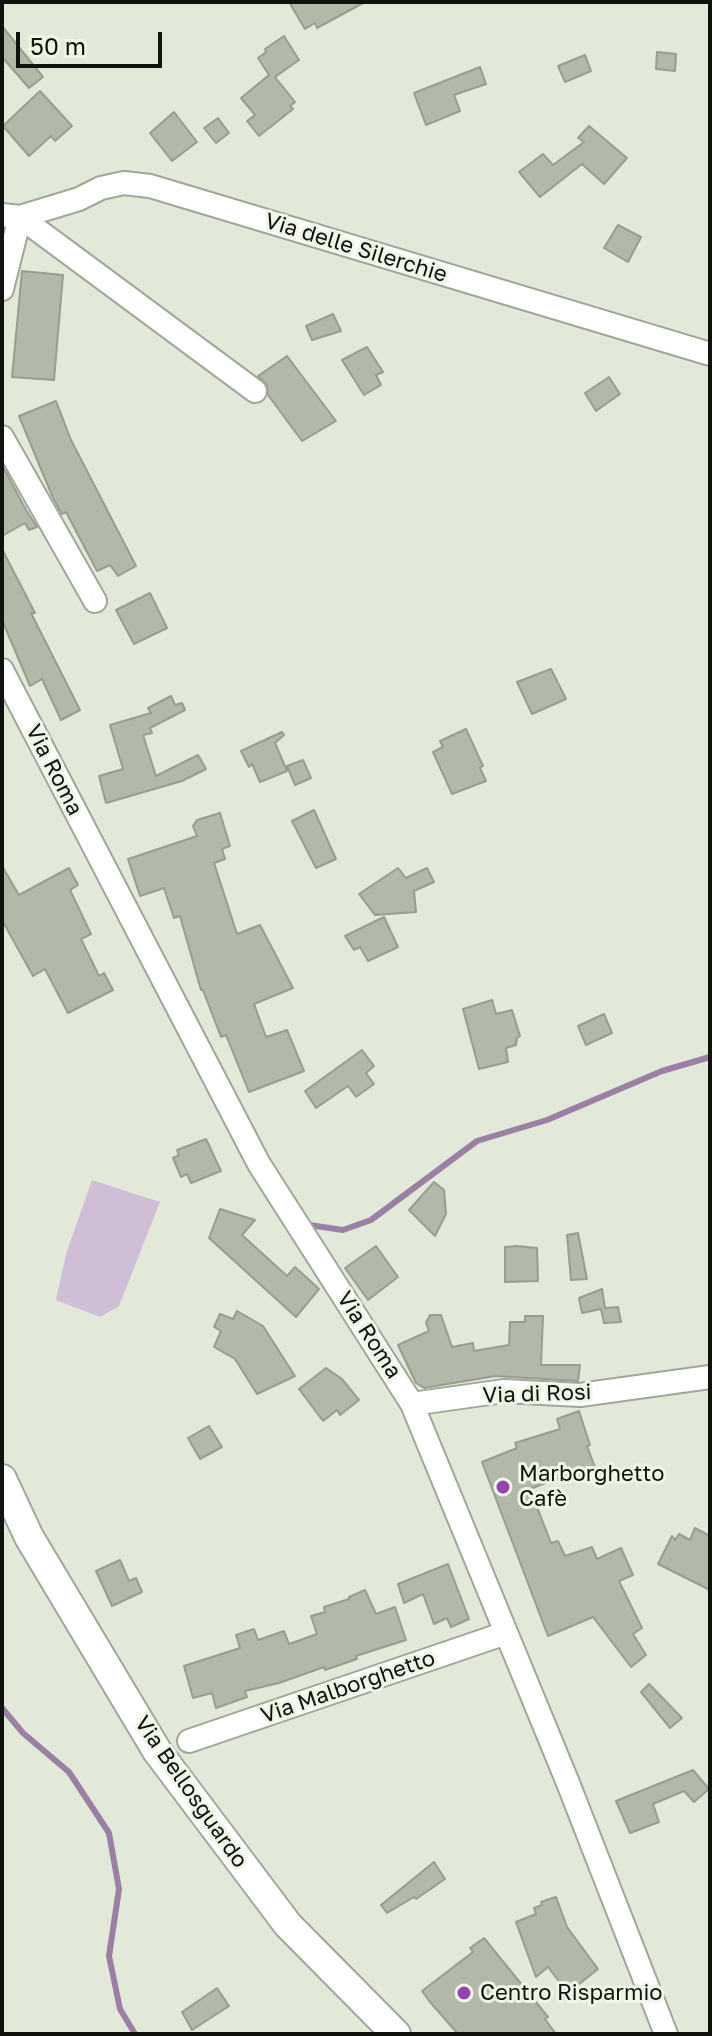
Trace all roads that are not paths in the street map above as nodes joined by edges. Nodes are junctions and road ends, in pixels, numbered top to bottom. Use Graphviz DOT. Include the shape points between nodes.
graph roads {
  1 [pos="11,216"];
  2 [pos="2,289"];
  3 [pos="710,354"];
  4 [pos="255,391"];
  5 [pos="2,437"];
  6 [pos="95,601"];
  7 [pos="2,670"];
  8 [pos="710,1377"];
  9 [pos="412,1404"];
  10 [pos="2,1479"];
  11 [pos="506,1633"];
  12 [pos="189,1741"];
  13 [pos="396,2034"];
  14 [pos="666,2034"];
  1 -- 2 [label="street"];
  1 -- 3 [label="street, Via delle Silerchie" via="124,183 150,186"];
  1 -- 4 [label="street"];
  5 -- 6 [label="street"];
  7 -- 9 [label="street, Via Roma" via="259,1164"];
  8 -- 9 [label="street, Via di Rosi" via="580,1395 504,1391"];
  9 -- 11 [label="street, Via Roma"];
  10 -- 13 [label="main road, Via Bellosguardo" via="29,1537 157,1751 288,1925"];
  11 -- 12 [label="street, Via Malborghetto"];
  11 -- 14 [label="street, Via Roma"];
}
